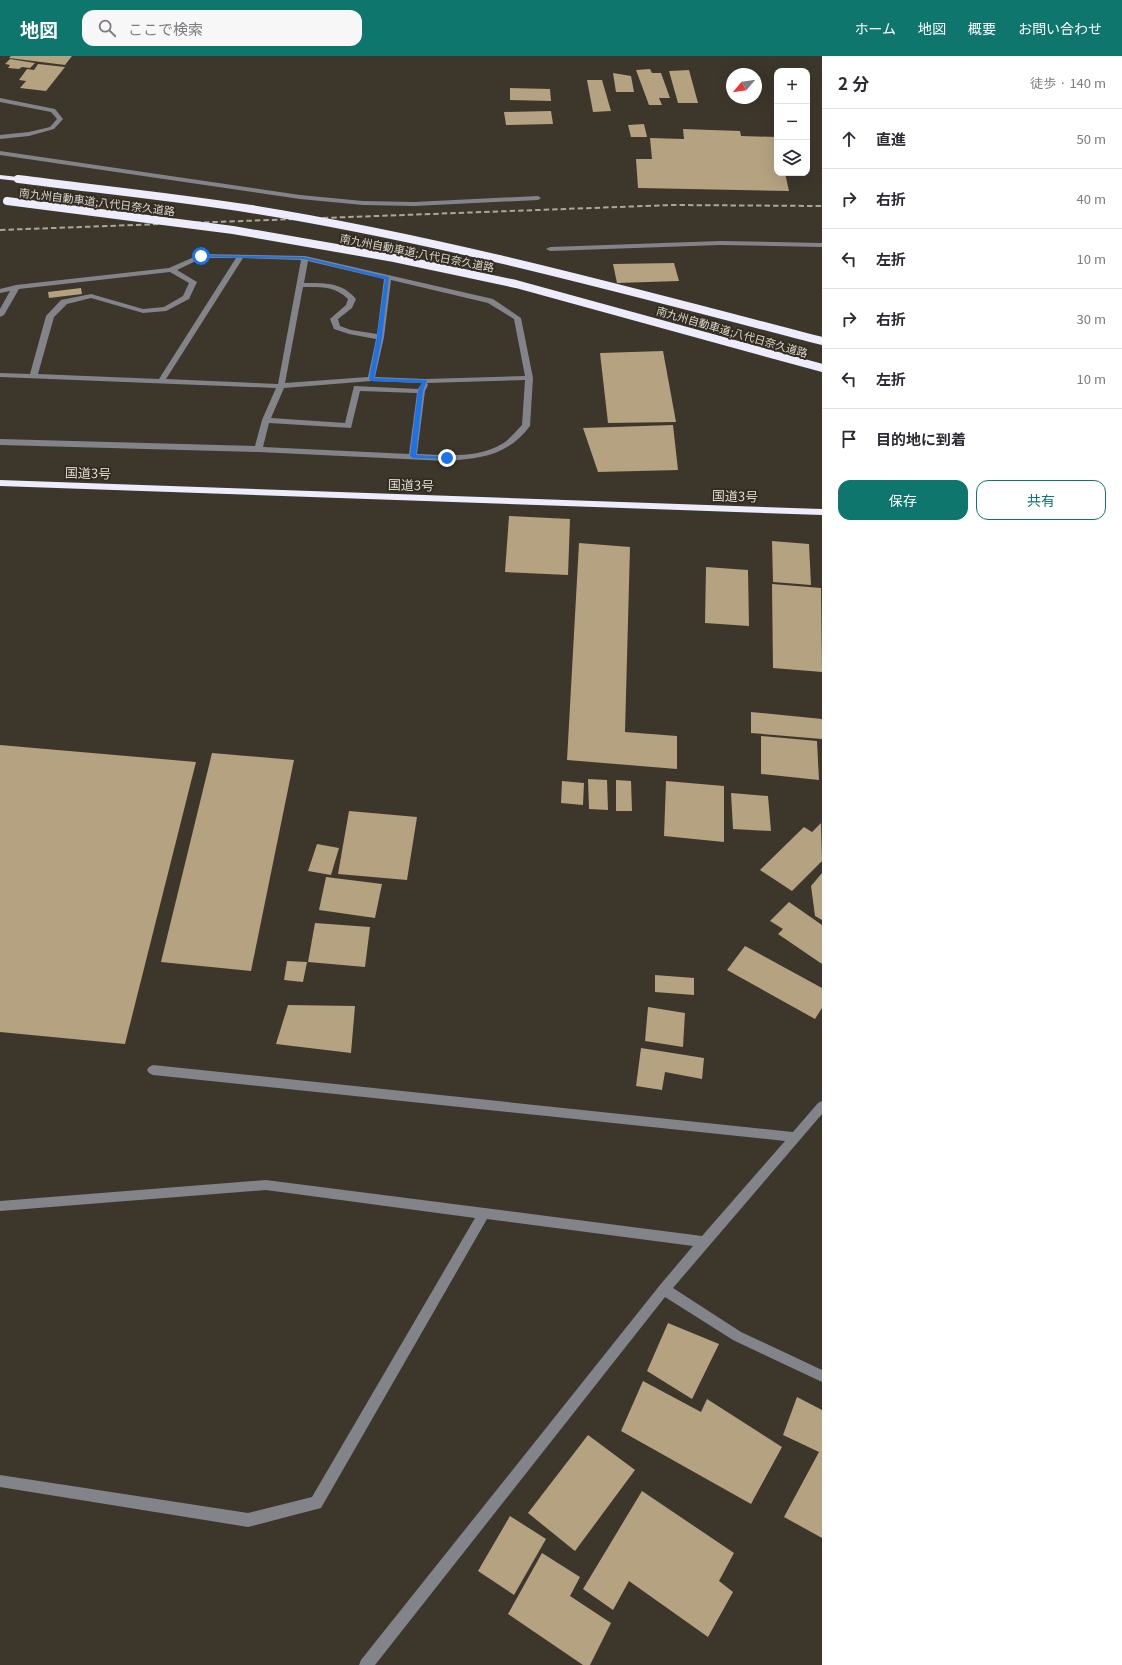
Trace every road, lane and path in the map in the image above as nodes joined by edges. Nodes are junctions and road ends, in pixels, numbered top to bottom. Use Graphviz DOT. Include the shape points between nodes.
graph roads {
  1 [pos="0,100"];
  2 [pos="0,137"];
  3 [pos="0,153"];
  4 [pos="0,177"];
  5 [pos="538,198"];
  6 [pos="4,201"];
  7 [pos="822,245"];
  8 [pos="550,249"];
  9 [pos="241,256"];
  10 [pos="304,258"];
  11 [pos="171,270"];
  12 [pos="388,278"];
  13 [pos="300,285"];
  14 [pos="16,287"];
  15 [pos="0,291"];
  16 [pos="0,315"];
  17 [pos="380,337"];
  18 [pos="822,342"];
  19 [pos="822,368"];
  20 [pos="0,375"];
  21 [pos="33,377"];
  22 [pos="530,378"];
  23 [pos="371,379"];
  24 [pos="161,381"];
  25 [pos="426,381"];
  26 [pos="281,386"];
  27 [pos="420,391"];
  28 [pos="266,420"];
  29 [pos="0,442"];
  30 [pos="258,449"];
  31 [pos="413,456"];
  32 [pos="0,483"];
  33 [pos="822,512"];
  34 [pos="154,1070"];
  35 [pos="822,1106"];
  36 [pos="796,1137"];
  37 [pos="0,1206"];
  38 [pos="484,1213"];
  39 [pos="704,1242"];
  40 [pos="664,1288"];
  41 [pos="822,1376"];
  42 [pos="0,1481"];
  43 [pos="366,1665"];
  1 -- 2 [label="street" via="53,110 60,119 52,128"];
  3 -- 5 [label="street" via="300,197 363,203 414,204"];
  4 -- 18 [label="highway, 南九州自動車道;八代日奈久道路, bridge" via="250,209 410,238 529,265"];
  6 -- 19 [label="highway, 南九州自動車道;八代日奈久道路, bridge" via="233,230 394,258 516,284"];
  7 -- 8 [label="street" via="720,243"];
  9 -- 10 [label="street"];
  9 -- 11 [label="street" via="201,256"];
  9 -- 24 [label="street"];
  10 -- 12 [label="street"];
  10 -- 13 [label="street"];
  11 -- 14 [label="street"];
  11 -- 21 [label="street" via="193,282 186,297 166,309 143,311 91,296 64,302 50,316"];
  12 -- 17 [label="street"];
  12 -- 22 [label="street" via="490,302 517,318"];
  13 -- 17 [label="street" via="324,285 343,290 352,299 349,306 334,319 337,327 349,332"];
  13 -- 26 [label="street"];
  14 -- 15 [label="street"];
  14 -- 16 [label="street"];
  17 -- 23 [label="street"];
  20 -- 21 [label="street"];
  21 -- 24 [label="street"];
  22 -- 25 [label="street"];
  22 -- 31 [label="street" via="526,426 505,446 478,456"];
  23 -- 25 [label="street"];
  23 -- 26 [label="street"];
  24 -- 26 [label="street"];
  25 -- 27 [label="street"];
  26 -- 28 [label="street"];
  27 -- 28 [label="street" via="357,388 348,426"];
  27 -- 31 [label="street"];
  28 -- 30 [label="street"];
  29 -- 30 [label="street"];
  30 -- 31 [label="street"];
  32 -- 33 [label="highway, 国道3号"];
  34 -- 36 [label="street"];
  35 -- 36 [label="street"];
  36 -- 39 [label="street"];
  37 -- 38 [label="street" via="266,1185"];
  38 -- 39 [label="street"];
  38 -- 42 [label="street" via="316,1503 248,1520"];
  39 -- 40 [label="street"];
  40 -- 41 [label="street" via="737,1336"];
  40 -- 43 [label="street"];
}
